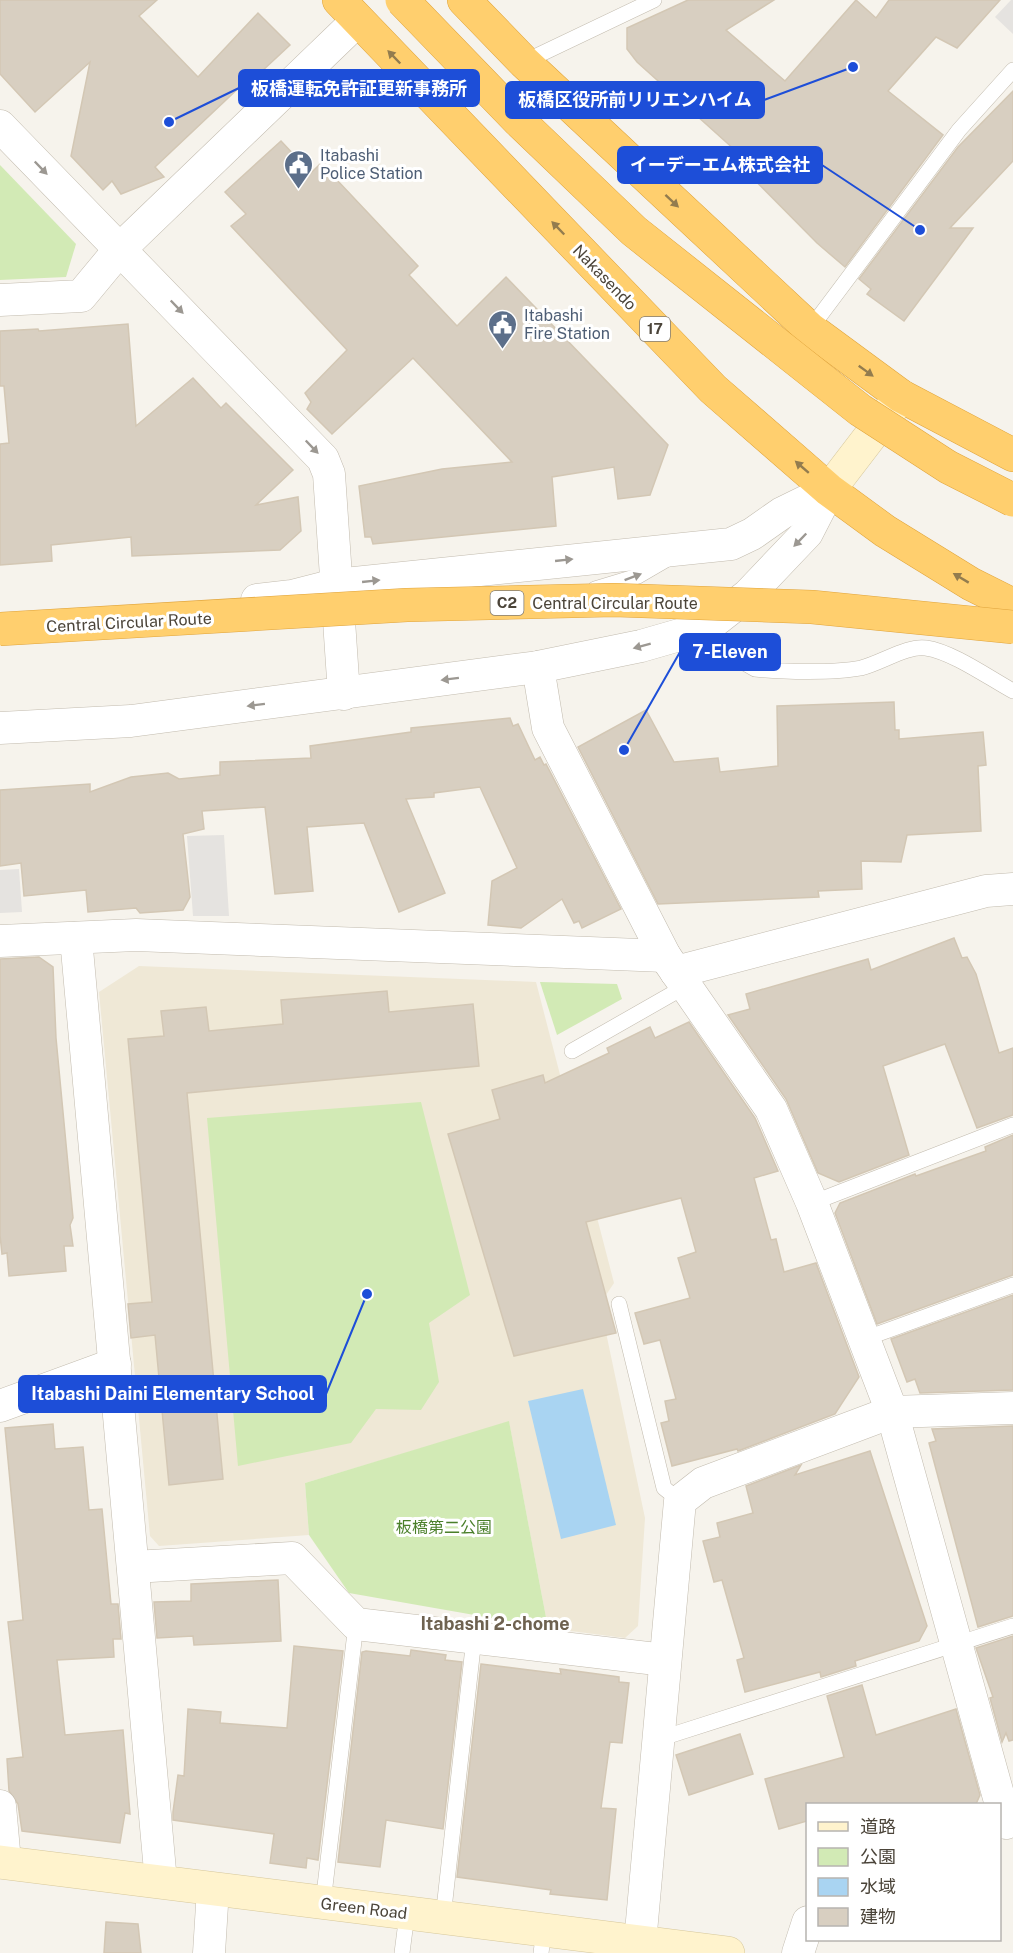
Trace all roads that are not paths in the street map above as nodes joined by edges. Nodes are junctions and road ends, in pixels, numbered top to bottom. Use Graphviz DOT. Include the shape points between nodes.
graph roads {
  1 [pos="402,0"];
  2 [pos="432,0"];
  3 [pos="654,0"];
  4 [pos="465,1"];
  5 [pos="349,10"];
  6 [pos="524,62"];
  7 [pos="1013,70"];
  8 [pos="0,126"];
  9 [pos="120,249"];
  10 [pos="0,300"];
  11 [pos="810,329"];
  12 [pos="901,396"];
  13 [pos="1013,455"];
  14 [pos="829,490"];
  15 [pos="1013,491"];
  16 [pos="1013,500"];
  17 [pos="689,548"];
  18 [pos="335,585"];
  19 [pos="1013,605"];
  20 [pos="390,618"];
  21 [pos="0,621"];
  22 [pos="707,627"];
  23 [pos="1013,627"];
  24 [pos="0,629"];
  25 [pos="1013,642"];
  26 [pos="0,648"];
  27 [pos="538,667"];
  28 [pos="1013,691"];
  29 [pos="344,694"];
  30 [pos="0,728"];
  31 [pos="1013,889"];
  32 [pos="76,938"];
  33 [pos="0,940"];
  34 [pos="676,971"];
  35 [pos="573,1051"];
  36 [pos="1013,1125"];
  37 [pos="812,1203"];
  38 [pos="1013,1285"];
  39 [pos="619,1304"];
  40 [pos="864,1339"];
  41 [pos="114,1364"];
  42 [pos="0,1406"];
  43 [pos="1013,1408"];
  44 [pos="892,1412"];
  45 [pos="680,1501"];
  46 [pos="133,1567"];
  47 [pos="356,1623"];
  48 [pos="1013,1626"];
  49 [pos="474,1638"];
  50 [pos="957,1644"];
  51 [pos="665,1660"];
  52 [pos="658,1739"];
  53 [pos="1001,1803"];
  54 [pos="1001,1805"];
  55 [pos="0,1806"];
  56 [pos="1006,1823"];
  57 [pos="2,1862"];
  58 [pos="161,1882"];
  59 [pos="213,1889"];
  60 [pos="323,1903"];
  61 [pos="407,1914"];
  62 [pos="443,1918"];
  63 [pos="806,1925"];
  64 [pos="542,1941"];
  65 [pos="640,1943"];
  66 [pos="209,1953"];
  67 [pos="402,1953"];
  68 [pos="728,1953"];
  69 [pos="798,1953"];
  1 -- 16 [label="highway, bridge" via="518,120 634,231 860,410 948,467"];
  2 -- 15 [label="highway" via="538,112 635,206 862,395 933,446"];
  3 -- 6 [label="lane"];
  4 -- 6 [label="highway"];
  5 -- 9 [label="street"];
  14 -- 5 [label="highway, Nakasendo / 17, one-way" via="712,389"];
  6 -- 11 [label="highway, one-way"];
  7 -- 11 [label="lane" via="959,130"];
  8 -- 9 [label="street, one-way"];
  9 -- 10 [label="street" via="81,296"];
  9 -- 18 [label="street, one-way" via="323,459 328,474"];
  11 -- 12 [label="highway, one-way"];
  12 -- 13 [label="highway"];
  12 -- 14 [label="street"];
  14 -- 17 [label="street" via="731,544"];
  19 -- 14 [label="highway, Nakasendo / 17, one-way" via="900,541"];
  14 -- 22 [label="street, one-way" via="807,533 748,595"];
  18 -- 17 [label="street, one-way"];
  20 -- 17 [label="lane, one-way" via="587,592 638,576"];
  18 -- 21 [label="street" via="292,596 120,614"];
  18 -- 29 [label="street"];
  22 -- 27 [label="street, one-way" via="601,656"];
  22 -- 28 [label="lane" via="754,669 858,669 924,647 939,651"];
  23 -- 24 [label="highway, Central Circular Route / C2, bridge" via="812,607 614,600 407,605"];
  25 -- 26 [label="highway, Central Circular Route / C2" via="811,623 607,618 409,623"];
  27 -- 29 [label="street, one-way"];
  27 -- 34 [label="street" via="548,728"];
  29 -- 30 [label="street, one-way" via="131,721"];
  31 -- 34 [label="street" via="986,891"];
  32 -- 33 [label="street"];
  32 -- 34 [label="street" via="136,935"];
  32 -- 41 [label="street"];
  34 -- 35 [label="lane"];
  34 -- 37 [label="street" via="771,1109"];
  36 -- 37 [label="lane"];
  37 -- 40 [label="street"];
  38 -- 40 [label="lane"];
  39 -- 45 [label="lane" via="664,1488"];
  40 -- 44 [label="street"];
  41 -- 42 [label="street"];
  41 -- 46 [label="street"];
  43 -- 44 [label="street"];
  44 -- 45 [label="street" via="703,1483"];
  44 -- 50 [label="street"];
  45 -- 51 [label="street"];
  46 -- 47 [label="street" via="292,1558"];
  46 -- 58 [label="street"];
  47 -- 49 [label="street"];
  47 -- 60 [label="lane"];
  48 -- 50 [label="lane"];
  49 -- 51 [label="street"];
  49 -- 62 [label="lane"];
  50 -- 52 [label="lane"];
  50 -- 53 [label="street"];
  51 -- 52 [label="street"];
  52 -- 65 [label="street"];
  54 -- 56 [label="street"];
  55 -- 57 [label="street"];
  57 -- 58 [label="street, Green Road"];
  58 -- 59 [label="street, Green Road"];
  59 -- 60 [label="street, Green Road"];
  59 -- 66 [label="street"];
  60 -- 61 [label="street, Green Road"];
  61 -- 62 [label="street, Green Road"];
  61 -- 67 [label="lane"];
  62 -- 64 [label="street, Green Road"];
  63 -- 69 [label="street"];
  64 -- 65 [label="street, Green Road"];
  65 -- 68 [label="street, Green Road"];
}
